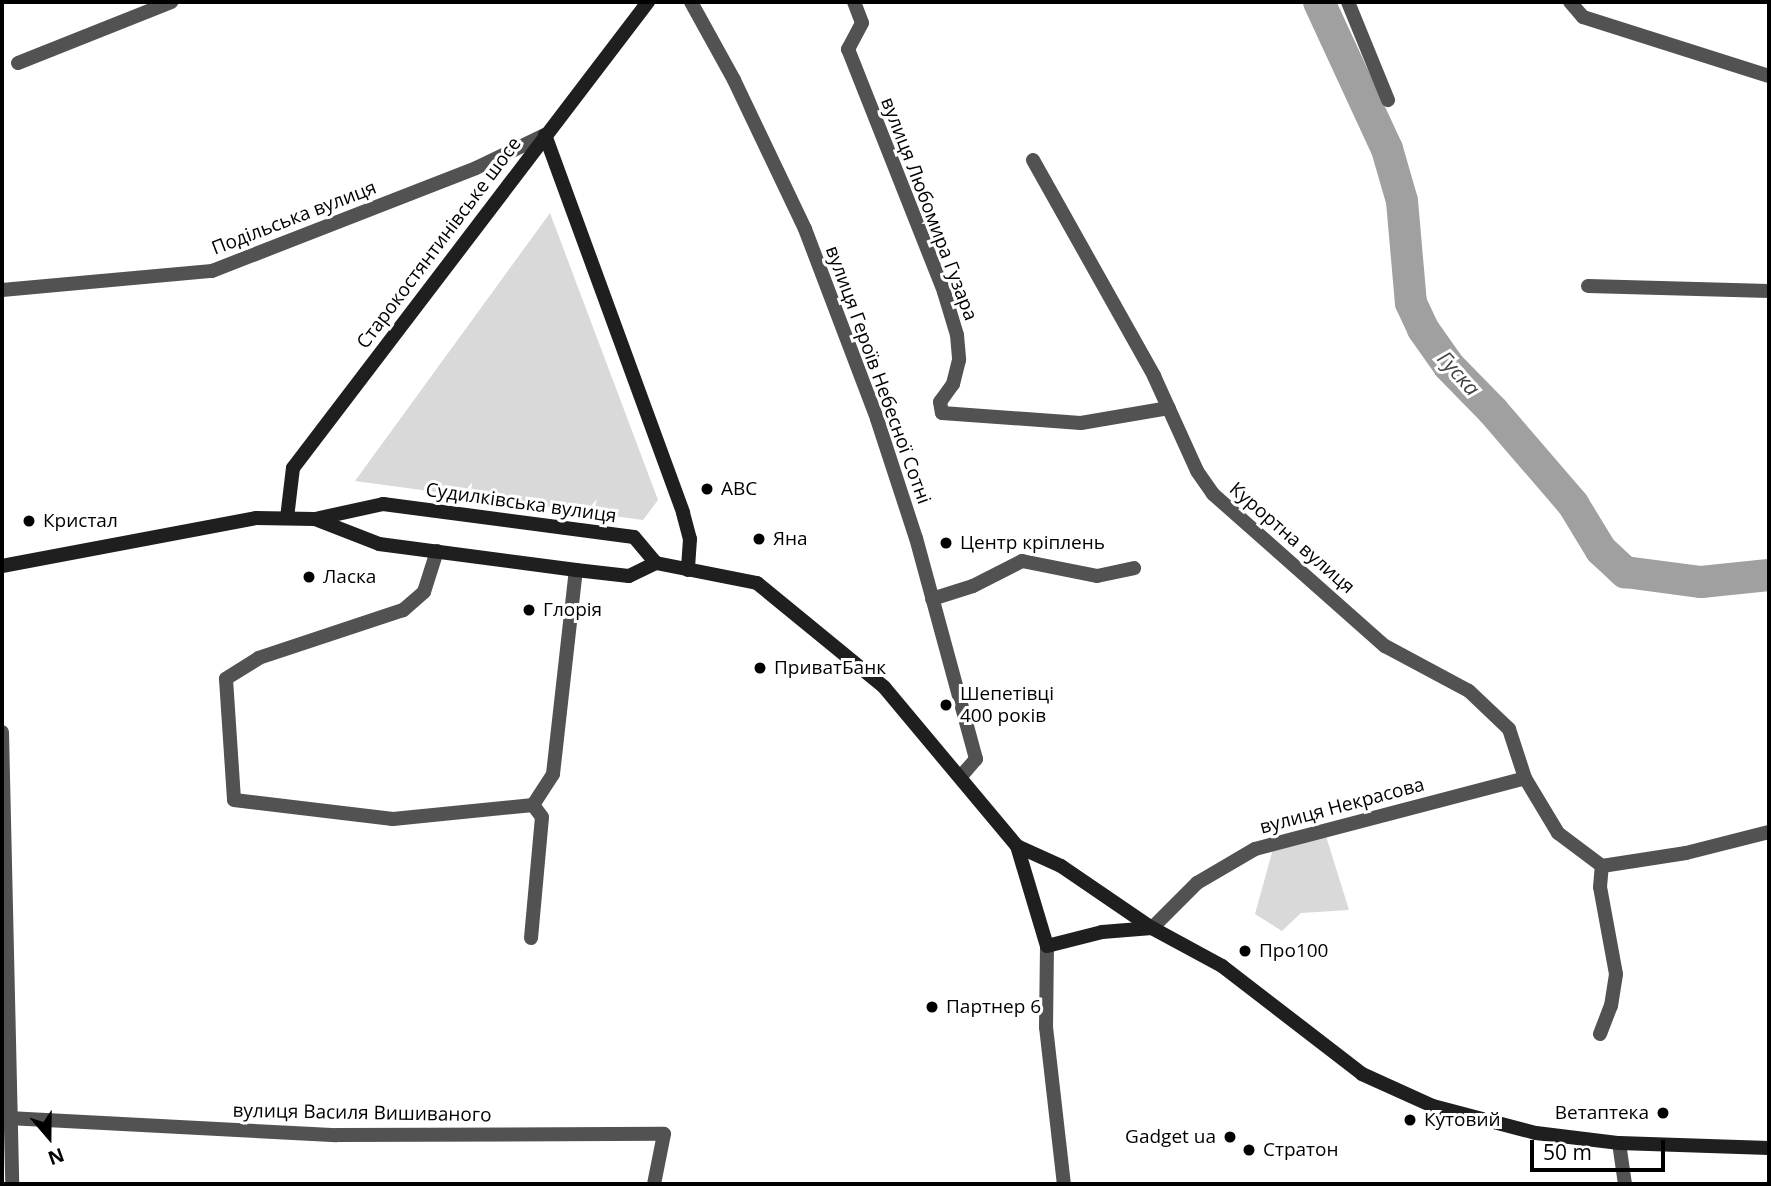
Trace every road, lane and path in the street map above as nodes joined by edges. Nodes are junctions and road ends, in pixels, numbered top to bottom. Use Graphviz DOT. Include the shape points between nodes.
graph roads {
  1 [pos="171,2"];
  2 [pos="648,2"];
  3 [pos="709,2"];
  4 [pos="854,2"];
  5 [pos="1348,2"];
  6 [pos="1570,2"];
  7 [pos="695,8"];
  8 [pos="18,64"];
  9 [pos="1769,76"];
  10 [pos="1388,100"];
  11 [pos="545,135"];
  12 [pos="1033,160"];
  13 [pos="1588,286"];
  14 [pos="2,290"];
  15 [pos="1769,291"];
  16 [pos="1169,408"];
  17 [pos="287,518"];
  18 [pos="315,519"];
  19 [pos="437,551"];
  20 [pos="656,563"];
  21 [pos="2,566"];
  22 [pos="1134,568"];
  23 [pos="688,569"];
  24 [pos="576,570"];
  25 [pos="932,599"];
  26 [pos="2,732"];
  27 [pos="962,775"];
  28 [pos="1525,778"];
  29 [pos="533,805"];
  30 [pos="1769,832"];
  31 [pos="1017,846"];
  32 [pos="1602,866"];
  33 [pos="1152,929"];
  34 [pos="531,938"];
  35 [pos="1047,946"];
  36 [pos="1600,1034"];
  37 [pos="8,1118"];
  38 [pos="1619,1143"];
  39 [pos="1769,1148"];
  40 [pos="12,1184"];
  41 [pos="654,1184"];
  42 [pos="1064,1184"];
  43 [pos="1625,1184"];
  1 -- 8 [label="street"];
  2 -- 11 [label="main road, Старокостянтинівське шосе"];
  3 -- 7 [label="street"];
  4 -- 16 [label="street, вулиця Любомира Гузара" via="862,23 848,49 957,335 959,360 953,384 940,402 942,413 1081,424"];
  5 -- 10 [label="street"];
  6 -- 9 [label="street" via="1583,17"];
  7 -- 25 [label="street, вулиця Героїв Небесної Сотні" via="805,229 877,419"];
  11 -- 14 [label="street, Подільська вулиця" via="476,168 212,271"];
  11 -- 17 [label="main road, Старокостянтинівське шосе" via="293,468"];
  11 -- 23 [label="main road" via="678,500 690,539"];
  12 -- 16 [label="street, Курортна вулиця"];
  13 -- 15 [label="street"];
  16 -- 28 [label="street, Курортна вулиця" via="1213,494 1385,646 1469,691 1509,729"];
  17 -- 18 [label="main road, Судилківська вулиця"];
  17 -- 21 [label="main road, Судилківська вулиця" via="256,518"];
  18 -- 19 [label="main road, Судилківська вулиця" via="379,544"];
  18 -- 20 [label="main road, Судилківська вулиця" via="383,504 634,537"];
  19 -- 24 [label="main road, Судилківська вулиця"];
  19 -- 29 [label="street" via="424,592 404,610 259,658 226,679 233,800 393,819"];
  20 -- 23 [label="main road"];
  20 -- 24 [label="main road, Судилківська вулиця" via="629,576"];
  22 -- 25 [label="street" via="1097,576 1022,561 973,586"];
  23 -- 27 [label="main road" via="757,583 799,614 884,687"];
  24 -- 29 [label="street" via="552,774"];
  25 -- 27 [label="street, вулиця Героїв Небесної Сотні" via="976,759"];
  26 -- 37 [label="street"];
  27 -- 31 [label="main road"];
  28 -- 32 [label="street, Курортна вулиця" via="1558,833"];
  28 -- 33 [label="street, вулиця Некрасова" via="1255,849 1197,883"];
  29 -- 34 [label="street" via="542,817"];
  30 -- 32 [label="street" via="1686,853"];
  31 -- 33 [label="main road" via="1062,866"];
  31 -- 35 [label="main road"];
  32 -- 36 [label="street" via="1600,887 1616,974"];
  33 -- 35 [label="main road" via="1102,932"];
  33 -- 38 [label="main road" via="1222,966 1363,1074 1433,1106 1536,1133"];
  35 -- 42 [label="street" via="1046,1027"];
  37 -- 40 [label="street"];
  37 -- 41 [label="street, вулиця Василя Вишиваного" via="337,1135 664,1135"];
  38 -- 39 [label="main road"];
  38 -- 43 [label="street"];
}
